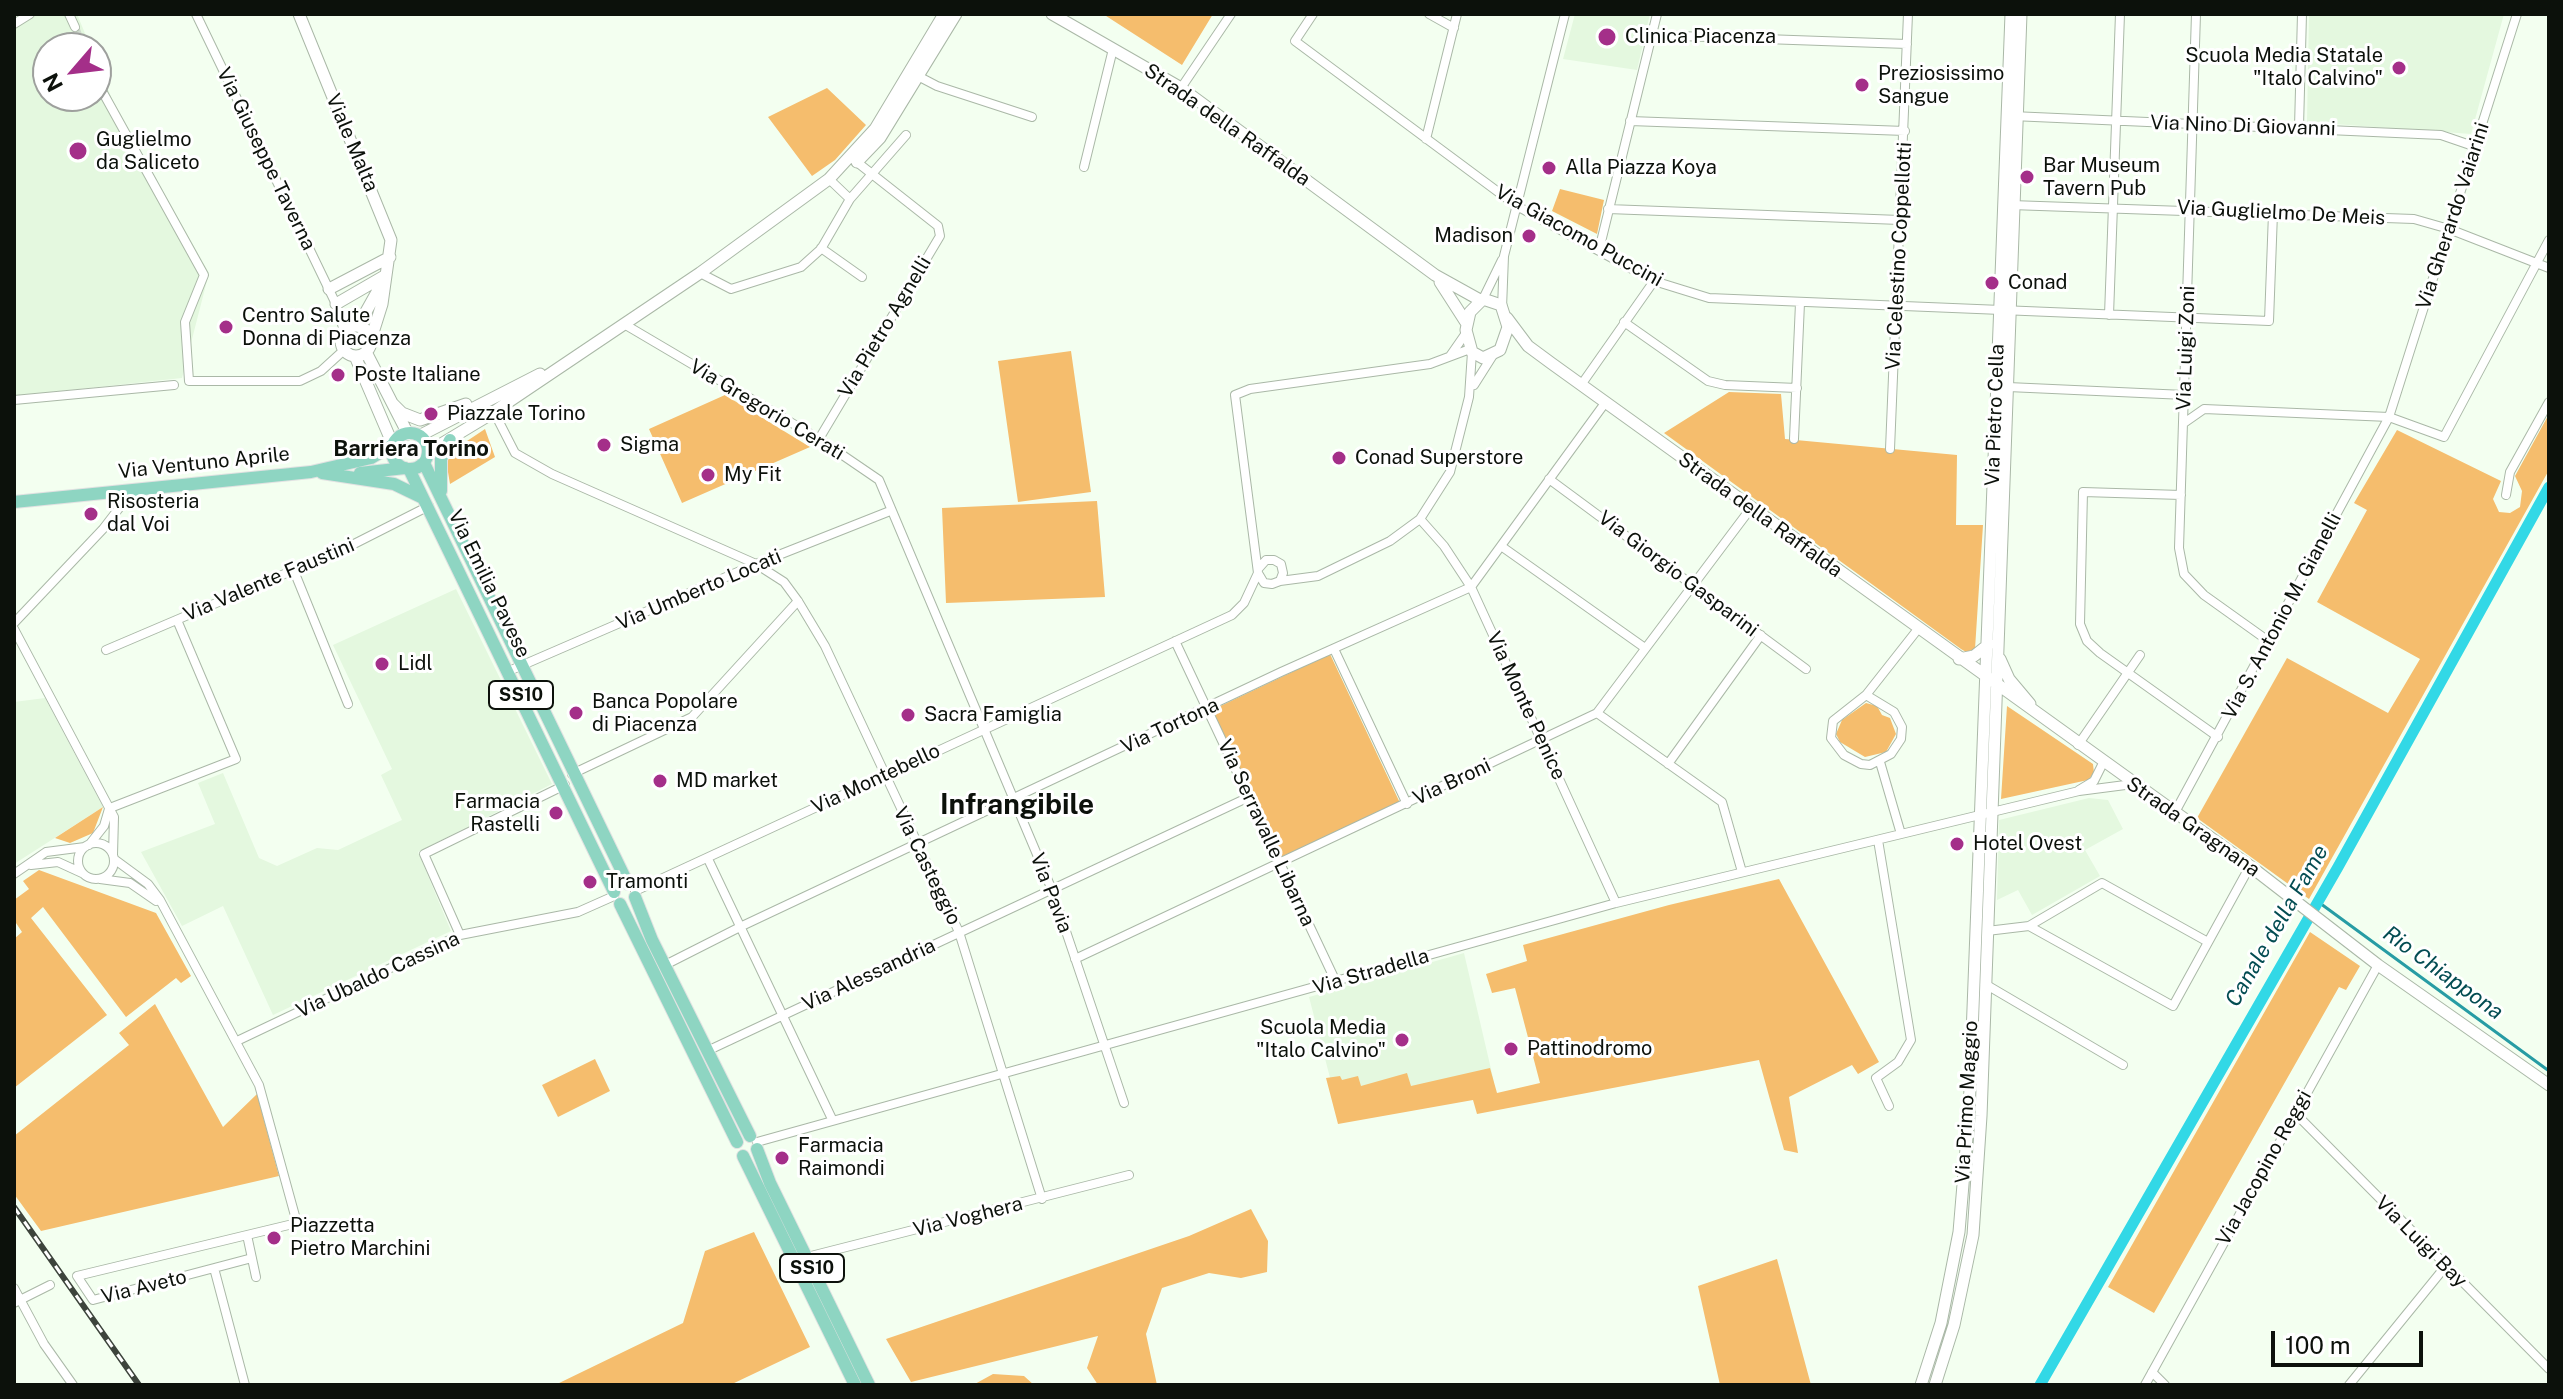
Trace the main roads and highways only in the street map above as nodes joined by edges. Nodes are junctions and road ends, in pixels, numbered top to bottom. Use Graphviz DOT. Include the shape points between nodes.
graph roads {
  1 [pos="299,14"];
  2 [pos="944,14"];
  3 [pos="956,14"];
  4 [pos="1052,14"];
  5 [pos="2011,14"];
  6 [pos="2021,14"];
  7 [pos="914,74"];
  8 [pos="2013,116"];
  9 [pos="390,257"];
  10 [pos="387,275"];
  11 [pos="1435,275"];
  12 [pos="329,289"];
  13 [pos="1482,300"];
  14 [pos="336,304"];
  15 [pos="2004,311"];
  16 [pos="1505,313"];
  17 [pos="352,328"];
  18 [pos="1467,329"];
  19 [pos="371,339"];
  20 [pos="1528,346"];
  21 [pos="1497,351"];
  22 [pos="361,354"];
  23 [pos="566,362"];
  24 [pos="511,387"];
  25 [pos="393,404"];
  26 [pos="414,435"];
  27 [pos="450,440"];
  28 [pos="393,445"];
  29 [pos="426,458"];
  30 [pos="407,469"];
  31 [pos="311,472"];
  32 [pos="337,475"];
  33 [pos="14,502"];
  34 [pos="427,503"];
  35 [pos="443,506"];
  36 [pos="1989,644"];
  37 [pos="1999,657"];
  38 [pos="1959,659"];
  39 [pos="515,668"];
  40 [pos="1992,683"];
  41 [pos="2043,720"];
  42 [pos="569,780"];
  43 [pos="1987,814"];
  44 [pos="632,891"];
  45 [pos="616,897"];
  46 [pos="2549,1085"];
  47 [pos="737,1142"];
  48 [pos="755,1143"];
  49 [pos="743,1156"];
  50 [pos="855,1385"];
  51 [pos="869,1385"];
  52 [pos="1921,1385"];
  53 [pos="1935,1385"];
  1 -- 9 [label="main road, Viale Malta" via="388,226"];
  2 -- 7 [label="main road"];
  3 -- 7 [label="main road"];
  4 -- 11 [label="main road, Strada della Raffalda" via="1181,88"];
  5 -- 8 [label="main road, Via Pietro Cella"];
  6 -- 8 [label="main road, Via Pietro Cella"];
  7 -- 23 [label="main road" via="854,160 700,273"];
  8 -- 15 [label="main road, Via Pietro Cella"];
  9 -- 10 [label="main road, Viale Malta"];
  9 -- 12 [label="main road"];
  10 -- 14 [label="main road"];
  10 -- 17 [label="main road, Viale Malta"];
  10 -- 19 [label="main road, Viale Malta"];
  11 -- 13 [label="main road, Strada della Raffalda"];
  11 -- 18 [label="main road, Strada della Raffalda"];
  13 -- 16 [label="main road, Strada della Raffalda" via="1495,301"];
  13 -- 18 [label="main road" via="1470,312"];
  15 -- 36 [label="main road, Via Pietro Cella"];
  15 -- 37 [label="main road, Via Pietro Cella" via="2008,387"];
  16 -- 20 [label="main road, Strada della Raffalda"];
  16 -- 21 [label="main road"];
  17 -- 19 [label="main road" via="367,330"];
  17 -- 22 [label="main road" via="341,340 344,350"];
  18 -- 21 [label="main road, Strada della Raffalda" via="1471,350 1483,358"];
  19 -- 22 [label="main road"];
  20 -- 21 [label="main road"];
  20 -- 38 [label="main road, Strada della Raffalda"];
  22 -- 25 [label="main road"];
  22 -- 28 [label="main road"];
  23 -- 24 [label="main road"];
  23 -- 27 [label="main road"];
  24 -- 25 [label="main road" via="425,420 409,417"];
  24 -- 26 [label="main road"];
  25 -- 26 [label="main road"];
  26 -- 28 [label="main road"];
  26 -- 29 [label="main road, SS10"];
  27 -- 29 [label="main road"];
  27 -- 35 [label="main road" via="439,471"];
  28 -- 30 [label="main road, SS10" via="394,459"];
  28 -- 31 [label="main road, Via Ventuno Aprile" via="371,458"];
  29 -- 30 [label="main road"];
  29 -- 35 [label="main road, Via Emilia Pavese / SS10"];
  30 -- 32 [label="main road"];
  30 -- 34 [label="main road, Via Emilia Pavese / SS10"];
  31 -- 32 [label="main road"];
  31 -- 33 [label="main road, Via Ventuno Aprile"];
  32 -- 34 [label="main road" via="394,484"];
  34 -- 39 [label="main road, Via Emilia Pavese / SS10"];
  35 -- 39 [label="main road, Via Emilia Pavese / SS10"];
  36 -- 38 [label="main road" via="1974,656"];
  36 -- 40 [label="main road, Via Pietro Cella"];
  37 -- 40 [label="main road, Via Pietro Cella"];
  37 -- 41 [label="main road" via="2009,679"];
  38 -- 40 [label="main road, Strada della Raffalda"];
  39 -- 42 [label="main road, Via Emilia Pavese / SS10"];
  40 -- 41 [label="main road, Strada Gragnana"];
  40 -- 43 [label="main road, Via Pietro Cella"];
  41 -- 46 [label="main road, Strada Gragnana"];
  42 -- 44 [label="main road, Via Emilia Pavese / SS10"];
  42 -- 45 [label="main road, Via Emilia Pavese / SS10"];
  43 -- 52 [label="main road, Via Primo Maggio" via="1959,1232 1941,1323"];
  43 -- 53 [label="main road, Via Primo Maggio" via="1973,1235"];
  44 -- 45 [label="main road" via="619,885"];
  44 -- 45 [label="main road" via="630,903"];
  44 -- 48 [label="main road, Via Emilia Pavese / SS10"];
  45 -- 47 [label="main road, Via Emilia Pavese / SS10"];
  47 -- 48 [label="main road" via="742,1136"];
  47 -- 49 [label="main road, Via Emilia Pavese / SS10"];
  48 -- 49 [label="main road" via="751,1155"];
  48 -- 51 [label="main road, Via Emilia Pavese / SS10"];
  49 -- 50 [label="main road, Via Emilia Pavese / SS10"];
}
